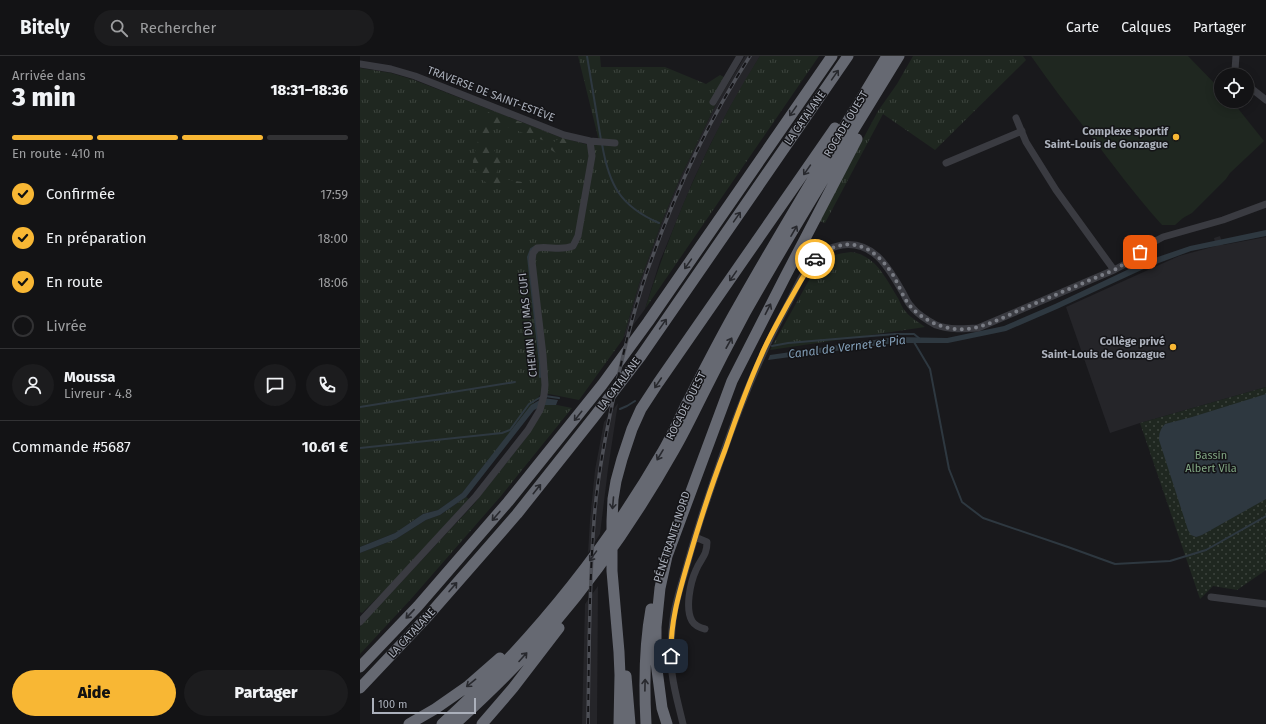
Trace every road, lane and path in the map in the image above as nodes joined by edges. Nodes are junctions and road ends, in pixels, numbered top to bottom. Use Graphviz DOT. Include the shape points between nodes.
graph roads {
  1 [pos="740,56"];
  2 [pos="832,56"];
  3 [pos="848,56"];
  4 [pos="883,56"];
  5 [pos="887,56"];
  6 [pos="899,56"];
  7 [pos="905,56"];
  8 [pos="1236,56"];
  9 [pos="360,64"];
  10 [pos="1235,68"];
  11 [pos="1254,91"];
  12 [pos="1266,100"];
  13 [pos="713,102"];
  14 [pos="1016,118"];
  15 [pos="1022,131"];
  16 [pos="590,141"];
  17 [pos="615,143"];
  18 [pos="946,163"];
  19 [pos="1266,204"];
  20 [pos="1114,270"];
  21 [pos="732,381"];
  22 [pos="695,537"];
  23 [pos="618,539"];
  24 [pos="578,591"];
  25 [pos="1211,597"];
  26 [pos="1266,604"];
  27 [pos="360,622"];
  28 [pos="705,629"];
  29 [pos="360,667"];
  30 [pos="360,688"];
  31 [pos="409,724"];
  32 [pos="442,724"];
  33 [pos="455,724"];
  34 [pos="482,724"];
  35 [pos="619,724"];
  36 [pos="630,724"];
  37 [pos="646,724"];
  38 [pos="667,724"];
  39 [pos="683,724"];
  1 -- 13 [label="street"];
  2 -- 29 [label="highway, LA CATALANE, one-way" via="602,385 508,502 418,606"];
  30 -- 3 [label="highway, LA CATALANE, one-way" via="428,616 517,514 594,417 640,356"];
  4 -- 23 [label="highway, one-way" via="823,148 641,409 616,481 612,521"];
  5 -- 24 [label="highway, ROCADE OUEST, one-way" via="737,309 663,450 621,518 583,571"];
  23 -- 6 [label="highway, ROCADE OUEST, one-way" via="675,448 717,365 789,238"];
  21 -- 7 [label="highway, one-way" via="826,197"];
  8 -- 10 [label="street"];
  9 -- 16 [label="street, TRAVERSE DE SAINT-ESTÈVE" via="415,76 564,135"];
  11 -- 12 [label="street"];
  14 -- 15 [label="street"];
  15 -- 18 [label="street"];
  15 -- 20 [label="street" via="1026,142 1056,190"];
  16 -- 17 [label="street, TRAVERSE DE SAINT-ESTÈVE"];
  16 -- 27 [label="street, CHEMIN DU MAS CUFI" via="592,156 578,236 573,246 537,248 533,253 543,355 544,395 540,410 528,430 476,496"];
  19 -- 20 [label="street" via="1223,220 1163,237"];
  20 -- 22 [label="street" via="978,328 956,329 936,325 911,306 881,259 871,251 851,245 832,247 824,252 807,269 761,356 714,477"];
  37 -- 21 [label="highway, PÉNÉTRANTE NORD, one-way" via="645,672 648,624 664,554 695,468"];
  21 -- 38 [label="highway" via="667,556 660,588 656,662 662,708"];
  22 -- 28 [label="street" via="707,542 707,549 694,575 688,609 692,621"];
  22 -- 39 [label="street" via="678,594 671,641 672,672"];
  23 -- 24 [label="highway, ROCADE OUEST"];
  23 -- 35 [label="highway" via="612,571 620,675"];
  23 -- 36 [label="highway" via="614,567"];
  24 -- 31 [label="highway, one-way" via="473,681 435,709"];
  24 -- 32 [label="highway, ROCADE OUEST" via="542,623"];
  33 -- 24 [label="highway, ROCADE OUEST, one-way" via="552,626"];
  24 -- 34 [label="highway" via="513,688"];
  25 -- 26 [label="street"];
}
